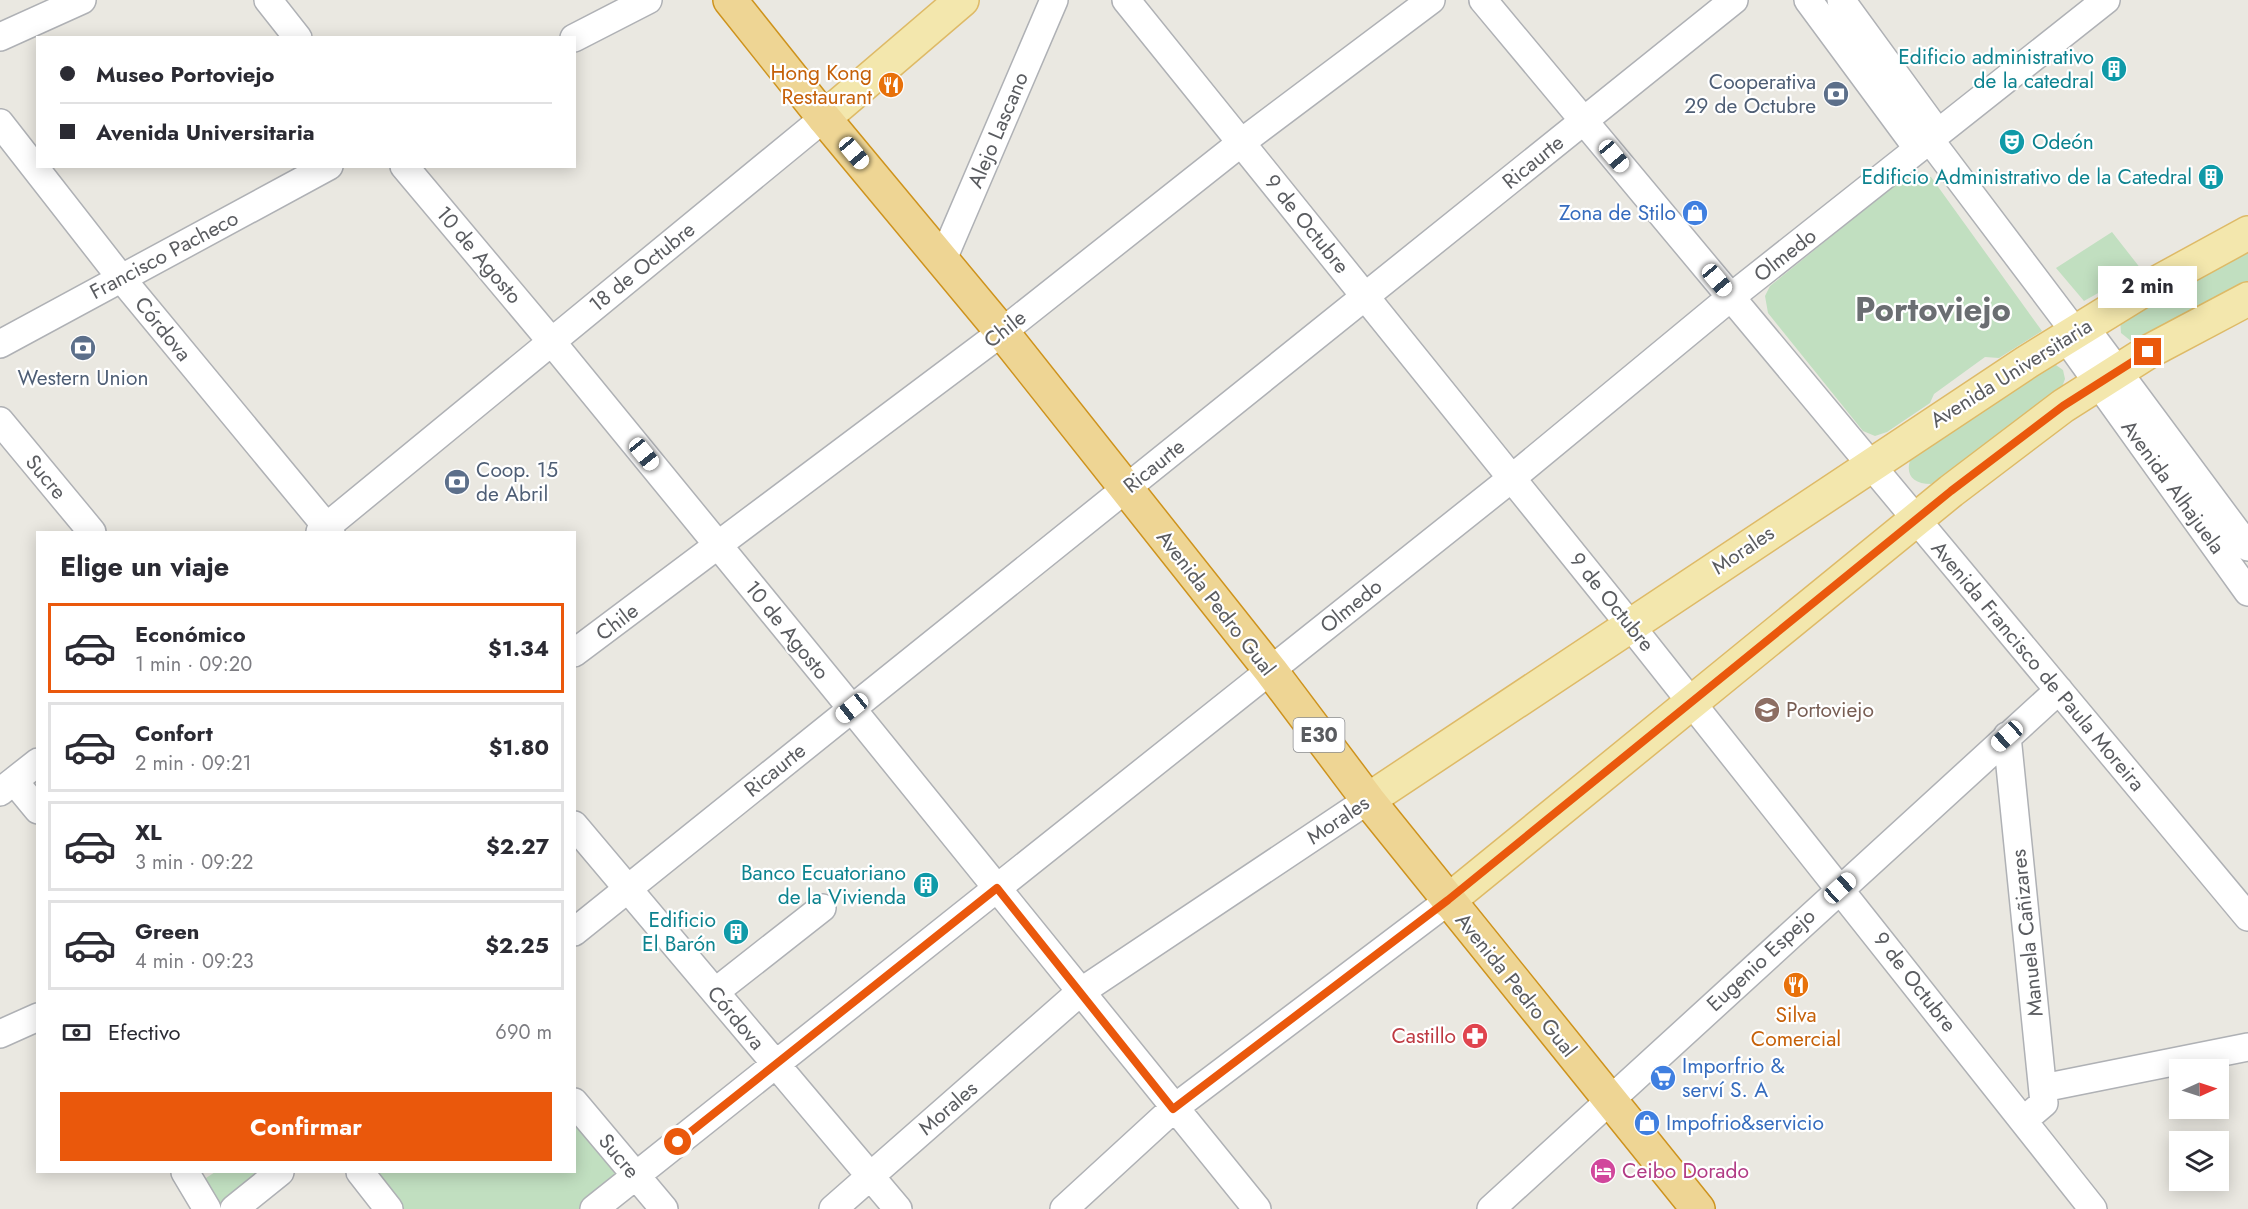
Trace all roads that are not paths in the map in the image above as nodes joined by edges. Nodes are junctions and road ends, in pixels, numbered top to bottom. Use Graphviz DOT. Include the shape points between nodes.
graph roads {
  1 [pos="82,0"];
  2 [pos="268,0"];
  3 [pos="648,0"];
  4 [pos="730,0"];
  5 [pos="963,0"];
  6 [pos="1054,0"];
  7 [pos="1126,0"];
  8 [pos="1431,0"];
  9 [pos="1483,0"];
  10 [pos="1734,0"];
  11 [pos="1808,0"];
  12 [pos="1841,0"];
  13 [pos="2106,0"];
  14 [pos="296,36"];
  15 [pos="0,37"];
  16 [pos="576,37"];
  17 [pos="824,118"];
  18 [pos="1584,121"];
  19 [pos="0,123"];
  20 [pos="1929,141"];
  21 [pos="1242,142"];
  22 [pos="325,168"];
  23 [pos="406,168"];
  24 [pos="2248,233"];
  25 [pos="943,259"];
  26 [pos="121,278"];
  27 [pos="1366,296"];
  28 [pos="1731,297"];
  29 [pos="2248,299"];
  30 [pos="1002,332"];
  31 [pos="2075,332"];
  32 [pos="551,341"];
  33 [pos="0,344"];
  34 [pos="2107,376"];
  35 [pos="0,421"];
  36 [pos="1870,464"];
  37 [pos="1512,478"];
  38 [pos="1126,488"];
  39 [pos="1916,519"];
  40 [pos="91,531"];
  41 [pos="325,531"];
  42 [pos="718,546"];
  43 [pos="2248,547"];
  44 [pos="2248,592"];
  45 [pos="1630,625"];
  46 [pos="576,652"];
  47 [pos="1270,671"];
  48 [pos="2058,690"];
  49 [pos="1692,703"];
  50 [pos="852,708"];
  51 [pos="2007,736"];
  52 [pos="36,764"];
  53 [pos="7,786"];
  54 [pos="1368,800"];
  55 [pos="36,808"];
  56 [pos="576,827"];
  57 [pos="628,888"];
  58 [pos="997,888"];
  59 [pos="1840,888"];
  60 [pos="1448,900"];
  61 [pos="822,908"];
  62 [pos="2248,917"];
  63 [pos="576,930"];
  64 [pos="715,992"];
  65 [pos="1079,993"];
  66 [pos="36,1018"];
  67 [pos="0,1034"];
  68 [pos="2248,1047"];
  69 [pos="775,1065"];
  70 [pos="2043,1088"];
  71 [pos="1610,1100"];
  72 [pos="576,1104"];
  73 [pos="1173,1109"];
  74 [pos="2024,1119"];
  75 [pos="186,1173"];
  76 [pos="279,1173"];
  77 [pos="361,1173"];
  78 [pos="636,1175"];
  79 [pos="870,1176"];
  80 [pos="2088,1207"];
  81 [pos="207,1209"];
  82 [pos="234,1209"];
  83 [pos="389,1209"];
  84 [pos="594,1209"];
  85 [pos="664,1209"];
  86 [pos="833,1209"];
  87 [pos="898,1209"];
  88 [pos="1064,1209"];
  89 [pos="1257,1209"];
  90 [pos="1491,1209"];
  91 [pos="1698,1209"];
  1 -- 15 [label="street"];
  2 -- 14 [label="street"];
  3 -- 16 [label="street"];
  4 -- 17 [label="highway, Avenida Pedro Gual / E30"];
  5 -- 17 [label="main road, 18 de Octubre"];
  6 -- 25 [label="street, Alejo Lascano"];
  7 -- 21 [label="street, 9 de Octubre"];
  8 -- 21 [label="street, Chile"];
  9 -- 18 [label="street, Avenida Francisco de Paula Moreira"];
  10 -- 18 [label="street, Ricaurte"];
  11 -- 20 [label="street"];
  12 -- 20 [label="street"];
  13 -- 20 [label="street, Olmedo"];
  17 -- 25 [label="highway, Avenida Pedro Gual / E30"];
  17 -- 32 [label="street, 18 de Octubre"];
  18 -- 27 [label="street, Ricaurte"];
  18 -- 28 [label="street, Avenida Francisco de Paula Moreira"];
  19 -- 26 [label="street, Córdova"];
  20 -- 28 [label="street, Olmedo"];
  20 -- 31 [label="street"];
  21 -- 27 [label="street, 9 de Octubre"];
  21 -- 30 [label="street, Chile"];
  22 -- 26 [label="street, Francisco Pacheco"];
  23 -- 32 [label="street, 10 de Agosto"];
  24 -- 31 [label="main road, Avenida Universitaria"];
  25 -- 30 [label="highway, Avenida Pedro Gual / E30"];
  26 -- 33 [label="street, Francisco Pacheco"];
  26 -- 41 [label="street, Córdova"];
  27 -- 37 [label="street, 9 de Octubre"];
  27 -- 38 [label="street, Ricaurte"];
  28 -- 36 [label="street, Avenida Francisco de Paula Moreira"];
  28 -- 37 [label="street, Olmedo"];
  29 -- 34 [label="main road"];
  30 -- 38 [label="highway, Avenida Pedro Gual / E30"];
  30 -- 42 [label="street, Chile"];
  31 -- 34 [label="street"];
  31 -- 36 [label="main road, Avenida Universitaria"];
  32 -- 41 [label="street, 18 de Octubre"];
  32 -- 42 [label="street, 10 de Agosto"];
  34 -- 39 [label="main road"];
  34 -- 43 [label="street, Avenida Alhajuela"];
  34 -- 44 [label="street, Avenida Alhajuela"];
  35 -- 40 [label="street, Sucre"];
  36 -- 39 [label="street, Avenida Francisco de Paula Moreira"];
  36 -- 45 [label="main road, Morales"];
  37 -- 45 [label="street, 9 de Octubre"];
  37 -- 47 [label="street, Olmedo"];
  38 -- 47 [label="highway, Avenida Pedro Gual / E30"];
  38 -- 50 [label="street, Ricaurte"];
  39 -- 48 [label="street, Avenida Francisco de Paula Moreira"];
  39 -- 49 [label="main road"];
  42 -- 46 [label="street, Chile"];
  42 -- 50 [label="street, 10 de Agosto"];
  45 -- 49 [label="street, 9 de Octubre"];
  45 -- 54 [label="main road, Morales"];
  47 -- 54 [label="highway, Avenida Pedro Gual / E30"];
  47 -- 58 [label="street, Olmedo"];
  48 -- 51 [label="street, Eugenio Espejo"];
  48 -- 62 [label="street, Avenida Francisco de Paula Moreira"];
  49 -- 59 [label="street, 9 de Octubre"];
  49 -- 60 [label="main road"];
  50 -- 57 [label="street, Ricaurte"];
  50 -- 58 [label="street, 10 de Agosto"];
  51 -- 59 [label="street, Eugenio Espejo"];
  51 -- 70 [label="street, Manuela Cañizares"];
  52 -- 53 [label="street"];
  53 -- 55 [label="street"];
  54 -- 60 [label="highway, Avenida Pedro Gual / E30"];
  54 -- 65 [label="street, Morales"];
  56 -- 57 [label="street, Córdova"];
  57 -- 63 [label="street, Ricaurte"];
  57 -- 64 [label="street, Córdova"];
  58 -- 65 [label="street, 10 de Agosto"];
  58 -- 69 [label="street, Olmedo"];
  59 -- 71 [label="street, Eugenio Espejo"];
  59 -- 74 [label="street, 9 de Octubre"];
  60 -- 71 [label="highway, Avenida Pedro Gual / E30"];
  60 -- 73 [label="street"];
  61 -- 64 [label="street"];
  64 -- 69 [label="street, Córdova"];
  65 -- 73 [label="street, 10 de Agosto"];
  65 -- 79 [label="street, Morales"];
  66 -- 67 [label="street"];
  68 -- 70 [label="street"];
  69 -- 78 [label="street, Olmedo"];
  69 -- 79 [label="street, Córdova"];
  70 -- 74 [label="street" via="2044,1102"];
  71 -- 90 [label="street, Eugenio Espejo"];
  71 -- 91 [label="highway, Avenida Pedro Gual / E30"];
  72 -- 78 [label="street, Sucre"];
  73 -- 88 [label="street"];
  73 -- 89 [label="street, 10 de Agosto"];
  74 -- 80 [label="street, 9 de Octubre"];
  75 -- 81 [label="street"];
  76 -- 82 [label="street"];
  77 -- 83 [label="street"];
  78 -- 84 [label="street, Olmedo"];
  78 -- 85 [label="street, Sucre"];
  79 -- 86 [label="street, Morales"];
  79 -- 87 [label="street, Córdova"];
}
